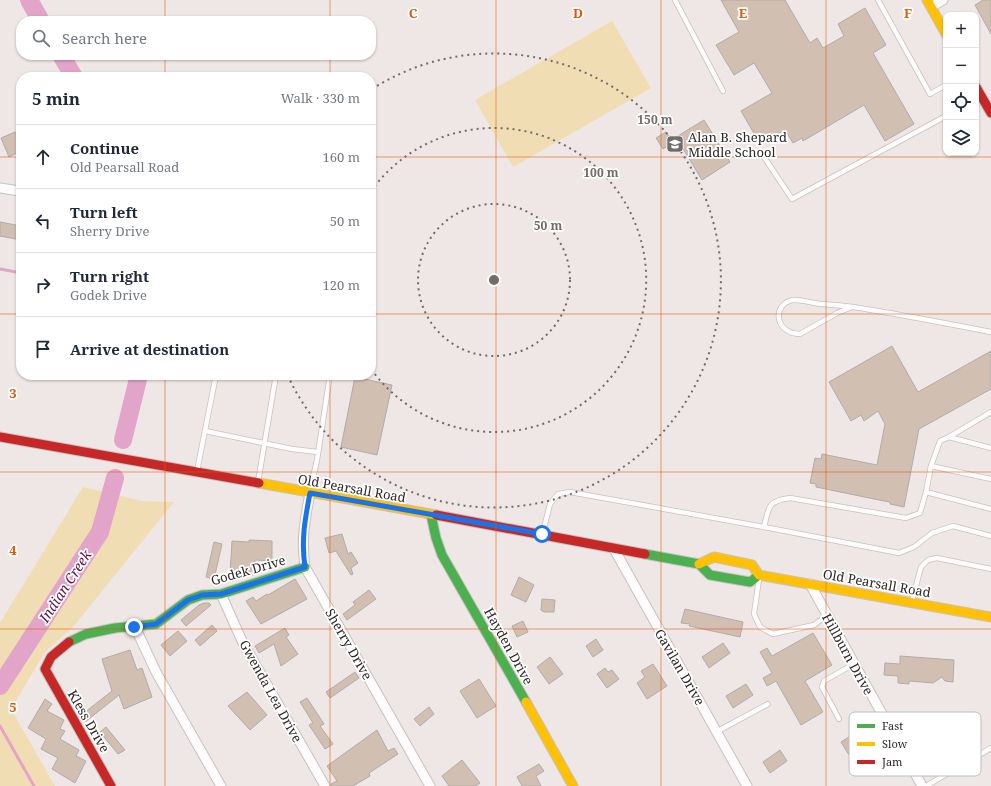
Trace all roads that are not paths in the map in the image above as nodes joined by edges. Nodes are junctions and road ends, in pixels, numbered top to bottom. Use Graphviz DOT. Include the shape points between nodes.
graph roads {
  1 [pos="675,0"];
  2 [pos="878,0"];
  3 [pos="943,0"];
  4 [pos="929,3"];
  5 [pos="943,29"];
  6 [pos="943,87"];
  7 [pos="723,91"];
  8 [pos="979,95"];
  9 [pos="991,113"];
  10 [pos="943,118"];
  11 [pos="762,154"];
  12 [pos="0,188"];
  13 [pos="16,190"];
  14 [pos="852,307"];
  15 [pos="991,332"];
  16 [pos="215,380"];
  17 [pos="275,380"];
  18 [pos="329,380"];
  19 [pos="991,412"];
  20 [pos="205,430"];
  21 [pos="0,437"];
  22 [pos="949,437"];
  23 [pos="265,443"];
  24 [pos="991,448"];
  25 [pos="318,452"];
  26 [pos="931,466"];
  27 [pos="196,473"];
  28 [pos="991,479"];
  29 [pos="257,484"];
  30 [pos="926,492"];
  31 [pos="310,493"];
  32 [pos="991,509"];
  33 [pos="432,515"];
  34 [pos="764,527"];
  35 [pos="542,534"];
  36 [pos="991,536"];
  37 [pos="614,549"];
  38 [pos="700,564"];
  39 [pos="305,567"];
  40 [pos="991,569"];
  41 [pos="759,575"];
  42 [pos="810,584"];
  43 [pos="221,594"];
  44 [pos="911,602"];
  45 [pos="827,615"];
  46 [pos="991,617"];
  47 [pos="134,627"];
  48 [pos="854,664"];
  49 [pos="45,669"];
  50 [pos="768,704"];
  51 [pos="881,712"];
  52 [pos="839,719"];
  53 [pos="716,732"];
  54 [pos="991,748"];
  55 [pos="981,754"];
  56 [pos="916,776"];
  57 [pos="943,776"];
  58 [pos="111,786"];
  59 [pos="221,786"];
  60 [pos="325,786"];
  61 [pos="430,786"];
  62 [pos="573,786"];
  63 [pos="747,786"];
  64 [pos="922,786"];
  65 [pos="926,786"];
  1 -- 7 [label="lane"];
  2 -- 6 [label="lane" via="930,94"];
  3 -- 4 [label="street"];
  4 -- 5 [label="main road"];
  8 -- 9 [label="main road"];
  10 -- 11 [label="lane" via="792,199"];
  12 -- 13 [label="street"];
  14 -- 14 [label="lane" via="795,300 782,307 779,319 780,324 788,332 800,334"];
  14 -- 15 [label="lane"];
  16 -- 20 [label="lane"];
  17 -- 23 [label="lane"];
  18 -- 25 [label="lane"];
  19 -- 22 [label="lane"];
  20 -- 23 [label="lane"];
  20 -- 27 [label="lane"];
  21 -- 27 [label="main road, Old Pearsall Road"];
  22 -- 24 [label="lane"];
  22 -- 26 [label="lane" via="940,441"];
  23 -- 25 [label="lane"];
  23 -- 29 [label="lane"];
  25 -- 31 [label="lane"];
  26 -- 28 [label="lane"];
  26 -- 30 [label="lane"];
  27 -- 29 [label="main road, Old Pearsall Road"];
  29 -- 31 [label="main road, Old Pearsall Road"];
  30 -- 32 [label="lane"];
  30 -- 34 [label="lane" via="920,513 906,518 790,498 777,500 768,507"];
  31 -- 33 [label="main road, Old Pearsall Road"];
  31 -- 39 [label="street, Sherry Drive" via="302,541"];
  33 -- 35 [label="main road, Old Pearsall Road"];
  33 -- 62 [label="main road, Hayden Drive" via="442,555"];
  34 -- 35 [label="lane" via="570,492 558,494 550,504"];
  34 -- 36 [label="lane" via="899,553 914,547 932,534 953,526"];
  35 -- 37 [label="main road, Old Pearsall Road"];
  37 -- 38 [label="main road, Old Pearsall Road"];
  37 -- 53 [label="street, Gavilan Drive"];
  38 -- 41 [label="main road, Old Pearsall Road" via="714,557 752,565"];
  38 -- 41 [label="main road, Old Pearsall Road" via="710,575 750,582"];
  39 -- 43 [label="main road, Godek Drive"];
  39 -- 61 [label="street, Sherry Drive"];
  40 -- 44 [label="lane" via="936,558 928,560 921,567"];
  41 -- 42 [label="main road, Old Pearsall Road"];
  41 -- 45 [label="lane" via="754,614 760,627 773,634 814,625"];
  42 -- 44 [label="main road, Old Pearsall Road"];
  42 -- 45 [label="street, Hillburn Drive"];
  43 -- 47 [label="main road, Godek Drive" via="202,595 188,600 156,624"];
  43 -- 60 [label="street, Gwenda Lea Drive" via="242,641"];
  44 -- 46 [label="main road, Old Pearsall Road"];
  45 -- 48 [label="street, Hillburn Drive"];
  47 -- 49 [label="main road, Godek Drive" via="86,634 70,641 51,657"];
  47 -- 59 [label="street" via="156,672"];
  48 -- 51 [label="street, Hillburn Drive"];
  48 -- 52 [label="lane" via="824,681 822,687"];
  49 -- 58 [label="main road, Kless Drive"];
  50 -- 53 [label="lane"];
  53 -- 63 [label="street, Gavilan Drive"];
  54 -- 55 [label="lane"];
  56 -- 64 [label="street, Hillburn Drive"];
  57 -- 65 [label="lane"];
}
